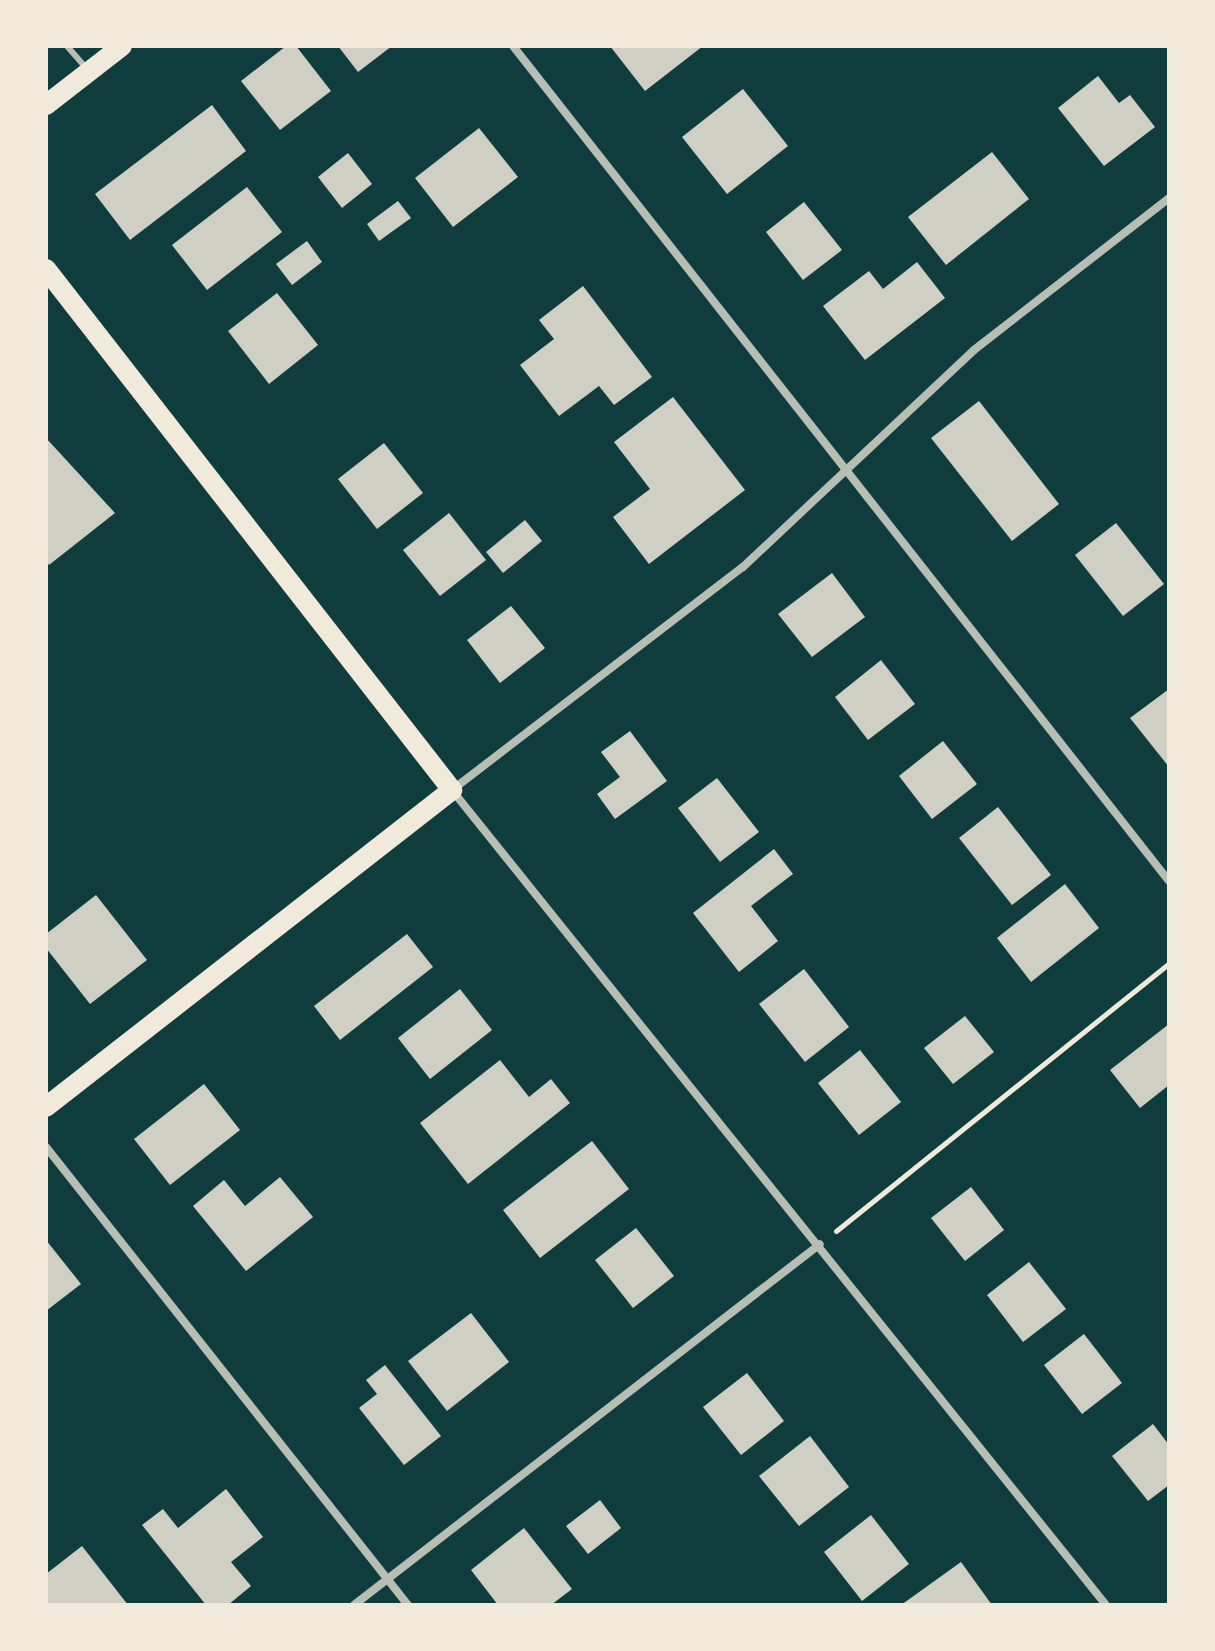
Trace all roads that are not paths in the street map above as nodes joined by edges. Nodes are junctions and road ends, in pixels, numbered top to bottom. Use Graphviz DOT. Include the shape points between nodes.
graph roads {
  1 [pos="67,46"];
  2 [pos="122,46"];
  3 [pos="513,46"];
  4 [pos="89,72"];
  5 [pos="46,107"];
  6 [pos="1169,198"];
  7 [pos="46,269"];
  8 [pos="847,472"];
  9 [pos="452,790"];
  10 [pos="1169,881"];
  11 [pos="46,1107"];
  12 [pos="46,1147"];
  13 [pos="820,1244"];
  14 [pos="387,1579"];
  15 [pos="354,1605"];
  16 [pos="408,1605"];
  17 [pos="1106,1605"];
  1 -- 4 [label="lane"];
  2 -- 4 [label="main road"];
  3 -- 8 [label="street"];
  4 -- 5 [label="main road"];
  6 -- 8 [label="street" via="974,350 908,407"];
  7 -- 9 [label="main road"];
  8 -- 9 [label="street" via="743,567"];
  8 -- 10 [label="street"];
  9 -- 11 [label="main road"];
  9 -- 13 [label="street"];
  12 -- 14 [label="street"];
  13 -- 14 [label="street"];
  13 -- 17 [label="street"];
  14 -- 15 [label="street"];
  14 -- 16 [label="street"];
}
